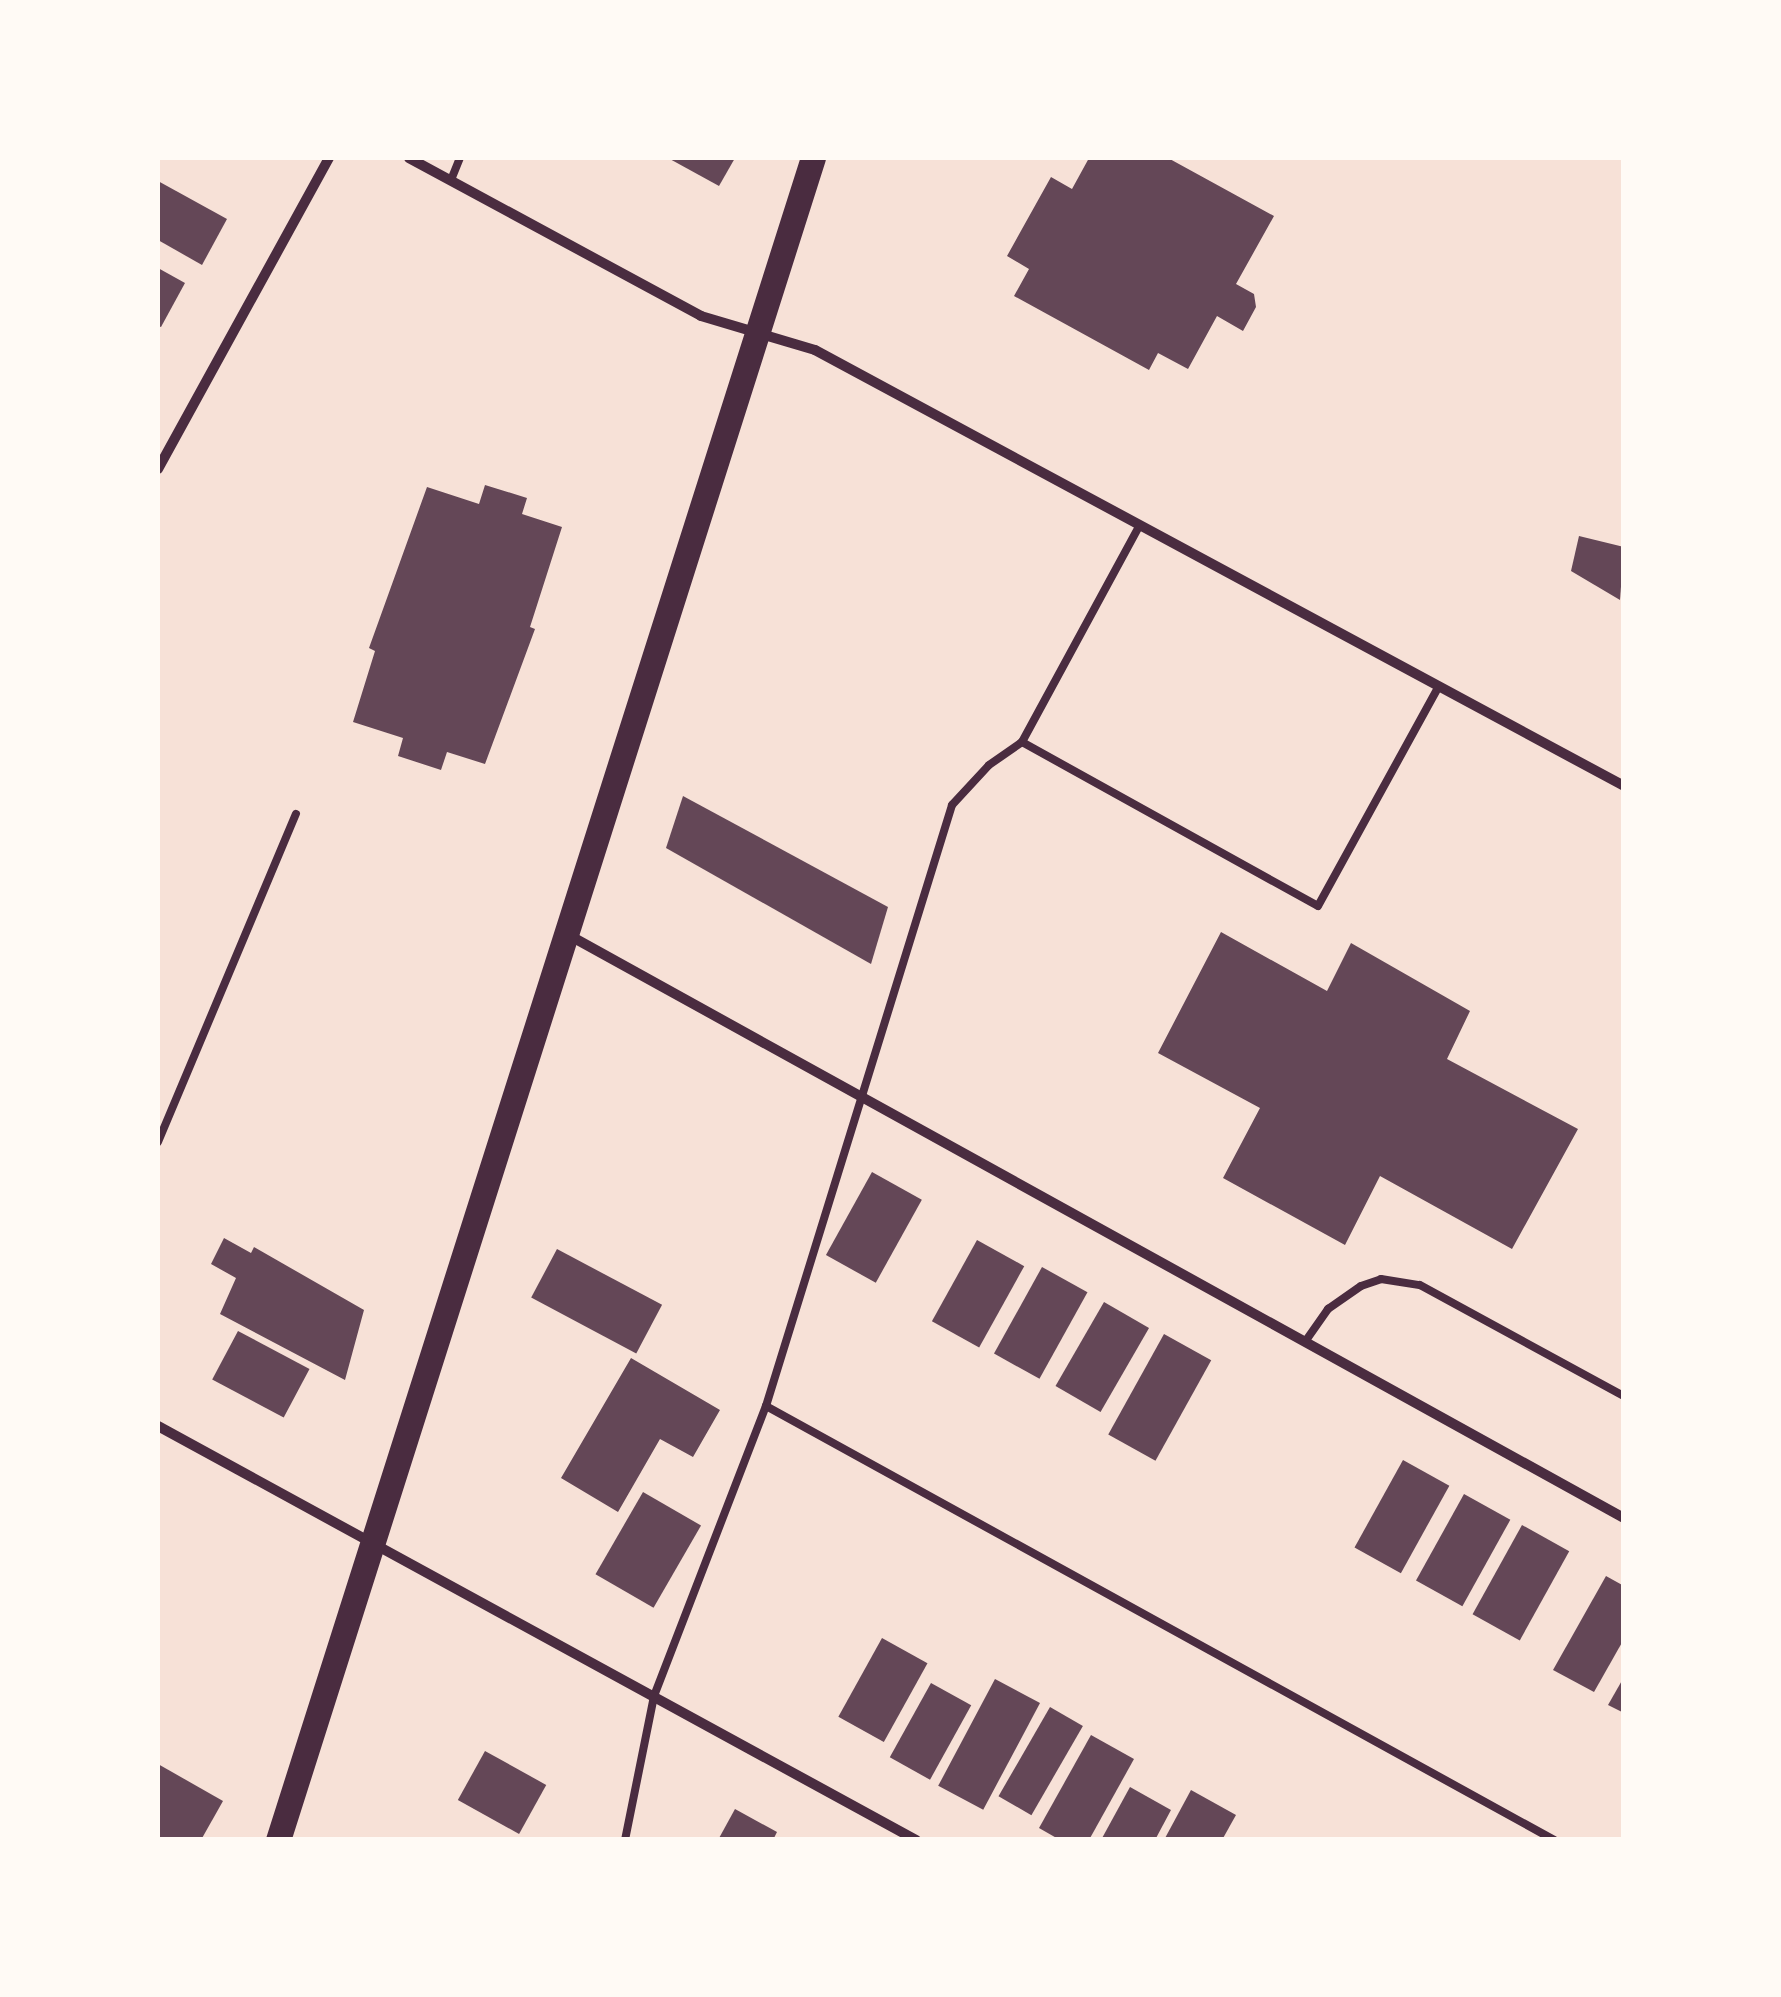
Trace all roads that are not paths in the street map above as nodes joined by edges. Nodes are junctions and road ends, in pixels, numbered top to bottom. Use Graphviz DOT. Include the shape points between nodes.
graph roads {
  1 [pos="329,158"];
  2 [pos="409,158"];
  3 [pos="460,158"];
  4 [pos="814,158"];
  5 [pos="452,180"];
  6 [pos="758,332"];
  7 [pos="158,469"];
  8 [pos="1140,524"];
  9 [pos="1439,686"];
  10 [pos="1022,742"];
  11 [pos="1621,785"];
  12 [pos="296,814"];
  13 [pos="564,933"];
  14 [pos="863,1094"];
  15 [pos="158,1142"];
  16 [pos="1307,1339"];
  17 [pos="1624,1396"];
  18 [pos="766,1406"];
  19 [pos="158,1426"];
  20 [pos="1624,1518"];
  21 [pos="371,1539"];
  22 [pos="654,1696"];
  23 [pos="278,1840"];
  24 [pos="625,1840"];
  25 [pos="916,1840"];
  26 [pos="1554,1840"];
  1 -- 7 [label="street"];
  2 -- 5 [label="street"];
  3 -- 5 [label="lane"];
  4 -- 6 [label="main road"];
  5 -- 6 [label="street" via="701,316"];
  6 -- 8 [label="street" via="816,350"];
  6 -- 13 [label="main road"];
  8 -- 9 [label="street"];
  8 -- 10 [label="lane"];
  9 -- 10 [label="lane" via="1318,906"];
  9 -- 11 [label="street"];
  10 -- 14 [label="lane" via="952,805"];
  12 -- 15 [label="lane"];
  13 -- 14 [label="street"];
  13 -- 21 [label="main road"];
  14 -- 16 [label="street"];
  14 -- 18 [label="lane"];
  16 -- 17 [label="lane" via="1328,1309 1361,1286 1381,1279 1420,1285"];
  16 -- 20 [label="street"];
  18 -- 22 [label="lane"];
  18 -- 26 [label="lane"];
  19 -- 21 [label="street"];
  21 -- 22 [label="street"];
  21 -- 23 [label="main road"];
  22 -- 24 [label="lane"];
  22 -- 25 [label="street"];
}
